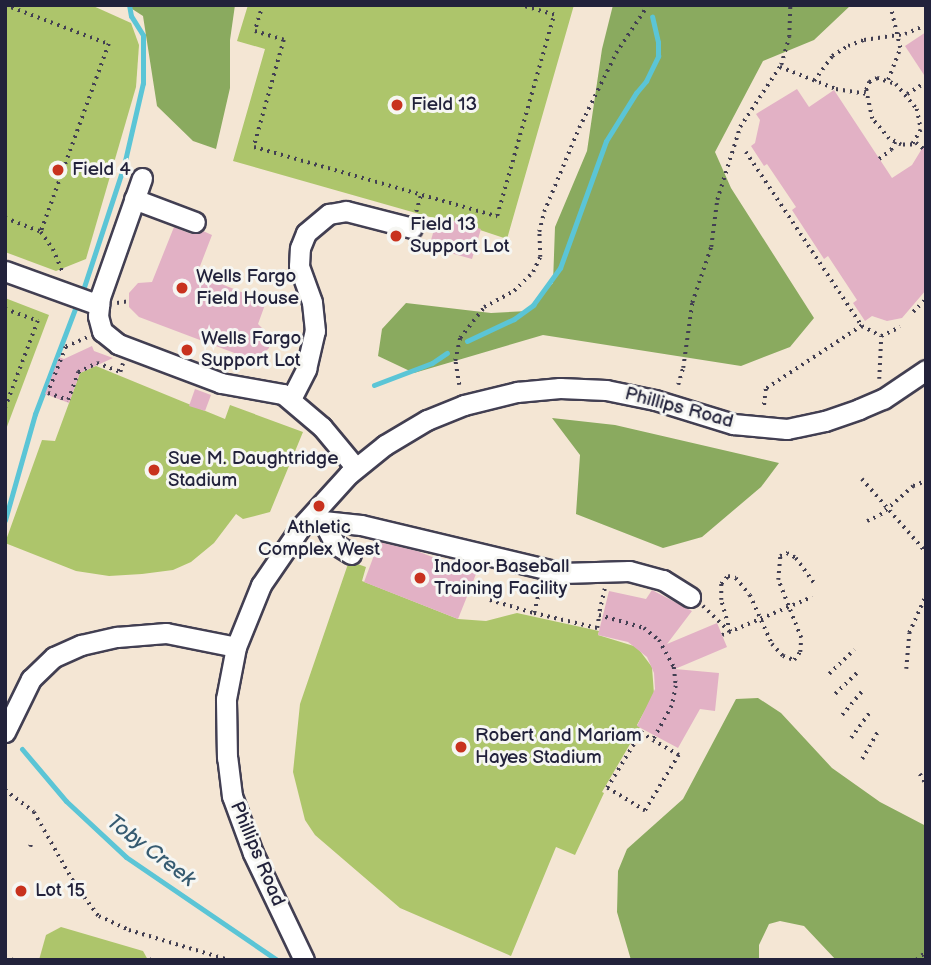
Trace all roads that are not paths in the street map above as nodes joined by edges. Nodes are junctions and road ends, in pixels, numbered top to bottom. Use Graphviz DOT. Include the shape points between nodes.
graph roads {
  1 [pos="142,178"];
  2 [pos="134,199"];
  3 [pos="195,222"];
  4 [pos="412,228"];
  5 [pos="5,271"];
  6 [pos="99,305"];
  7 [pos="926,370"];
  8 [pos="291,399"];
  9 [pos="356,468"];
  10 [pos="318,517"];
  11 [pos="351,554"];
  12 [pos="690,597"];
  13 [pos="236,647"];
  14 [pos="5,732"];
  15 [pos="304,960"];
  1 -- 2 [label="street"];
  2 -- 3 [label="street"];
  2 -- 6 [label="street"];
  4 -- 8 [label="street" via="346,211 329,214 306,233 299,266 312,302 315,331 306,369"];
  5 -- 6 [label="street"];
  6 -- 8 [label="street" via="100,327 118,344 227,385 276,391"];
  7 -- 9 [label="street, Phillips Road" via="871,404 787,429 733,424 606,390 517,392 464,405 427,421"];
  8 -- 9 [label="street"];
  9 -- 10 [label="street, Phillips Road"];
  10 -- 11 [label="street" via="335,544"];
  10 -- 12 [label="street" via="544,570 577,574 628,571 663,580"];
  10 -- 13 [label="street, Phillips Road" via="265,578"];
  13 -- 14 [label="street" via="166,633 81,645 54,657 31,679"];
  13 -- 15 [label="street, Phillips Road" via="225,716 229,780 246,838"];
}
